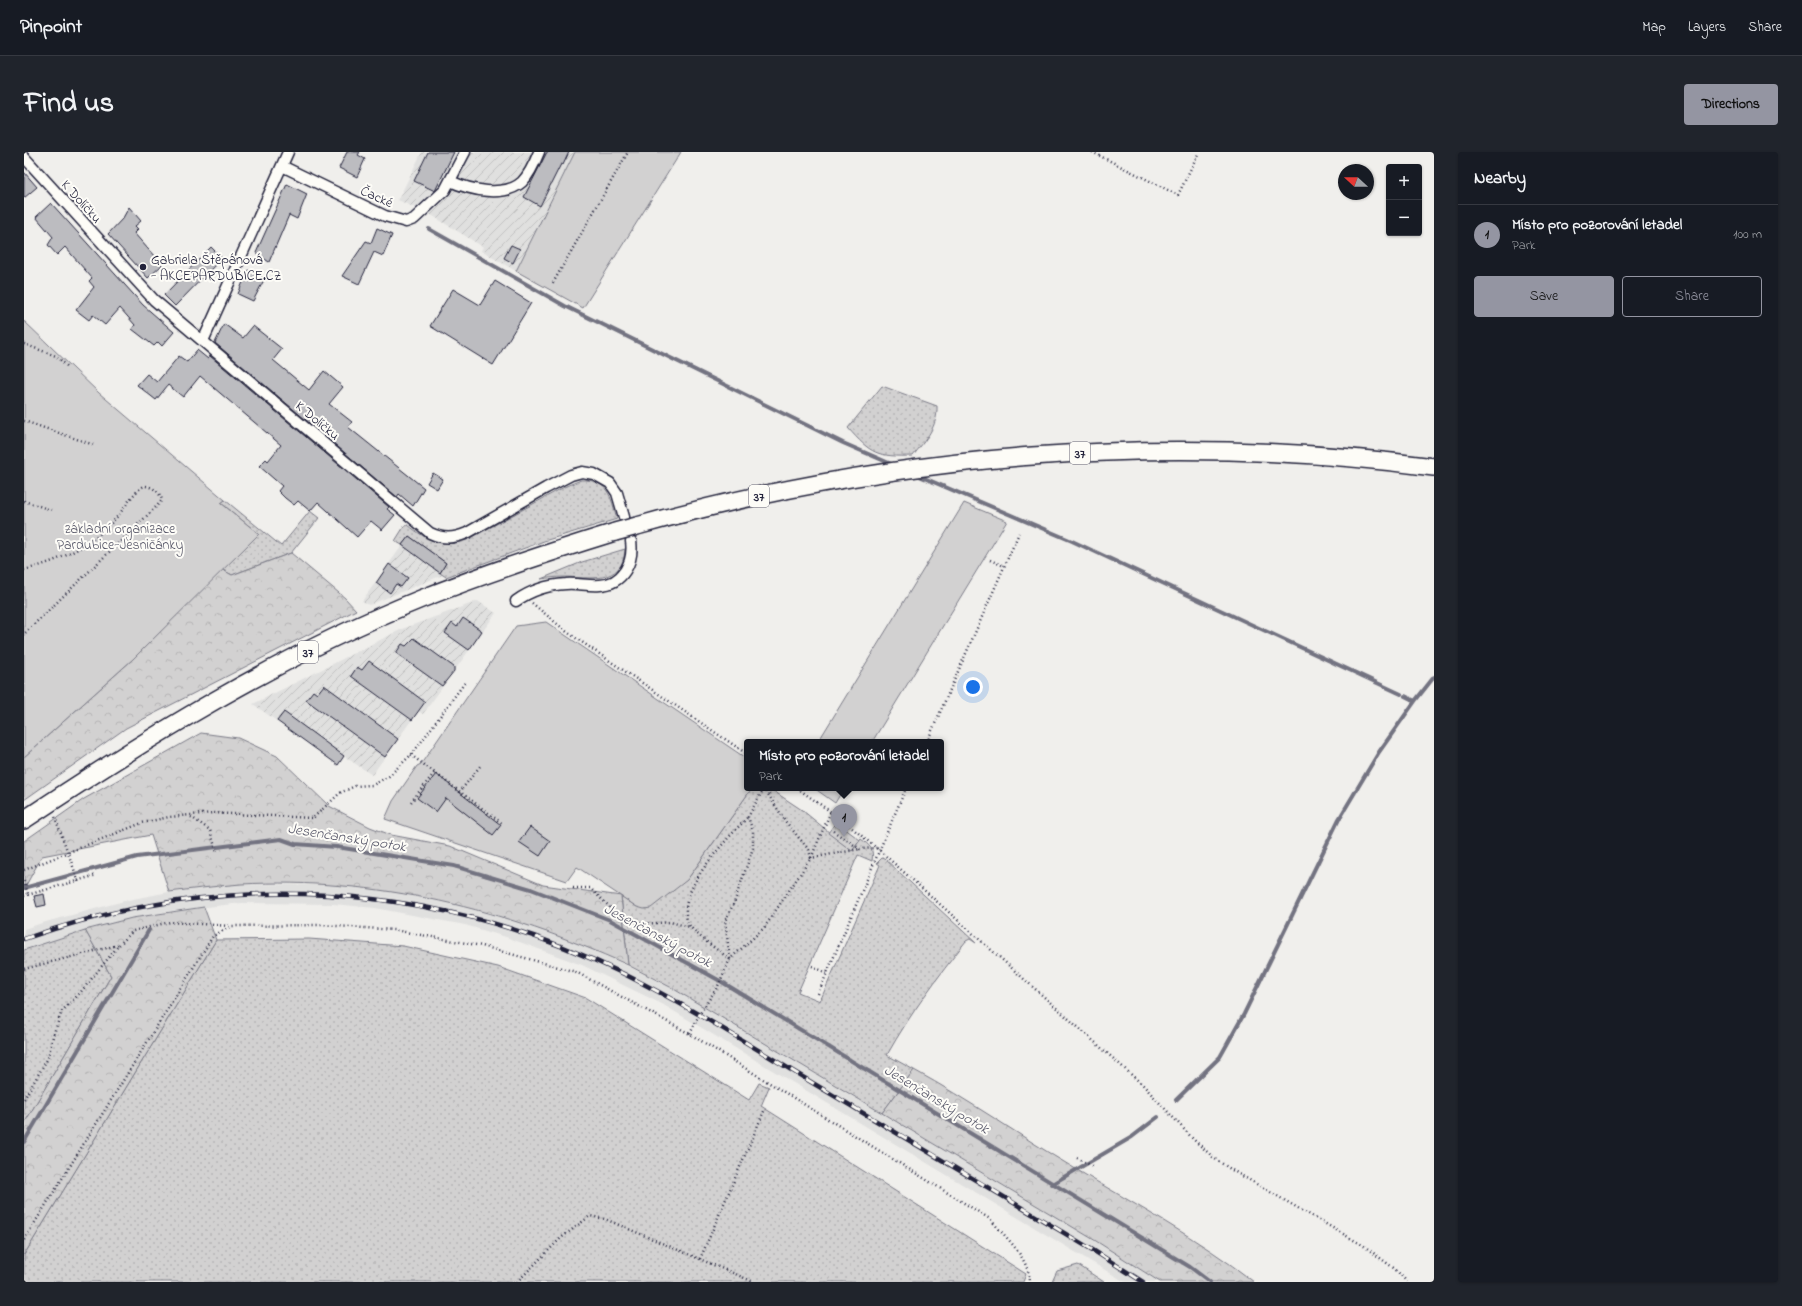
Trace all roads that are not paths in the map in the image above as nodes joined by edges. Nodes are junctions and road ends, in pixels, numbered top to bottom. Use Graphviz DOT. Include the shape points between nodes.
graph roads {
  1 [pos="288,152"];
  2 [pos="465,152"];
  3 [pos="539,152"];
  4 [pos="24,157"];
  5 [pos="282,166"];
  6 [pos="450,181"];
  7 [pos="203,342"];
  8 [pos="1434,467"];
  9 [pos="631,528"];
  10 [pos="520,599"];
  11 [pos="24,820"];
  1 -- 5 [label="street"];
  2 -- 6 [label="street, Čacké"];
  3 -- 6 [label="street" via="527,176 511,188 478,190"];
  4 -- 7 [label="street, K Dolíčku" via="137,282"];
  5 -- 6 [label="street, Čacké" via="401,222 414,219 436,200"];
  5 -- 7 [label="street"];
  7 -- 9 [label="street, K Dolíčku" via="430,533 452,538 467,533 546,488 582,472 594,474 610,483 617,492"];
  8 -- 9 [label="main road, 37" via="1312,455 1176,451 1064,454 883,472 771,493"];
  9 -- 10 [label="street, K Dolíčku" via="630,563 616,580 600,585 555,585"];
  9 -- 11 [label="main road, 37, bridge" via="525,561 420,599 336,638 218,698 175,723"];
}
